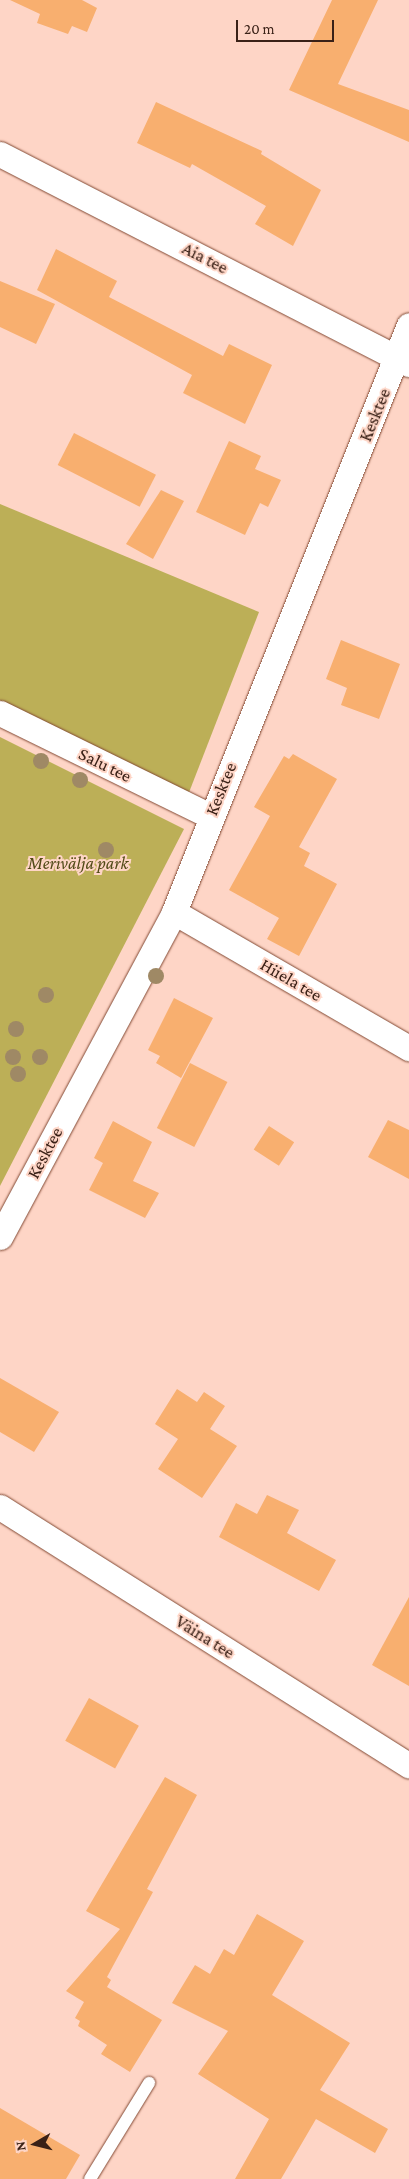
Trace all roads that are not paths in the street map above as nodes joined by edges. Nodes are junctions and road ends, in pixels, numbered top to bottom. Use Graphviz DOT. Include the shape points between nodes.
graph roads {
  1 [pos="0,154"];
  2 [pos="409,326"];
  3 [pos="403,361"];
  4 [pos="0,713"];
  5 [pos="210,816"];
  6 [pos="174,912"];
  7 [pos="409,1048"];
  8 [pos="0,1238"];
  9 [pos="0,1507"];
  10 [pos="409,1766"];
  11 [pos="149,2083"];
  12 [pos="90,2179"];
  1 -- 3 [label="street, Aia tee"];
  2 -- 3 [label="street, Kesktee"];
  3 -- 5 [label="street, Kesktee"];
  4 -- 5 [label="street, Salu tee"];
  5 -- 6 [label="street, Kesktee"];
  6 -- 7 [label="street, Hiiela tee"];
  6 -- 8 [label="street, Kesktee"];
  9 -- 10 [label="street, Väina tee"];
  11 -- 12 [label="lane"];
}
